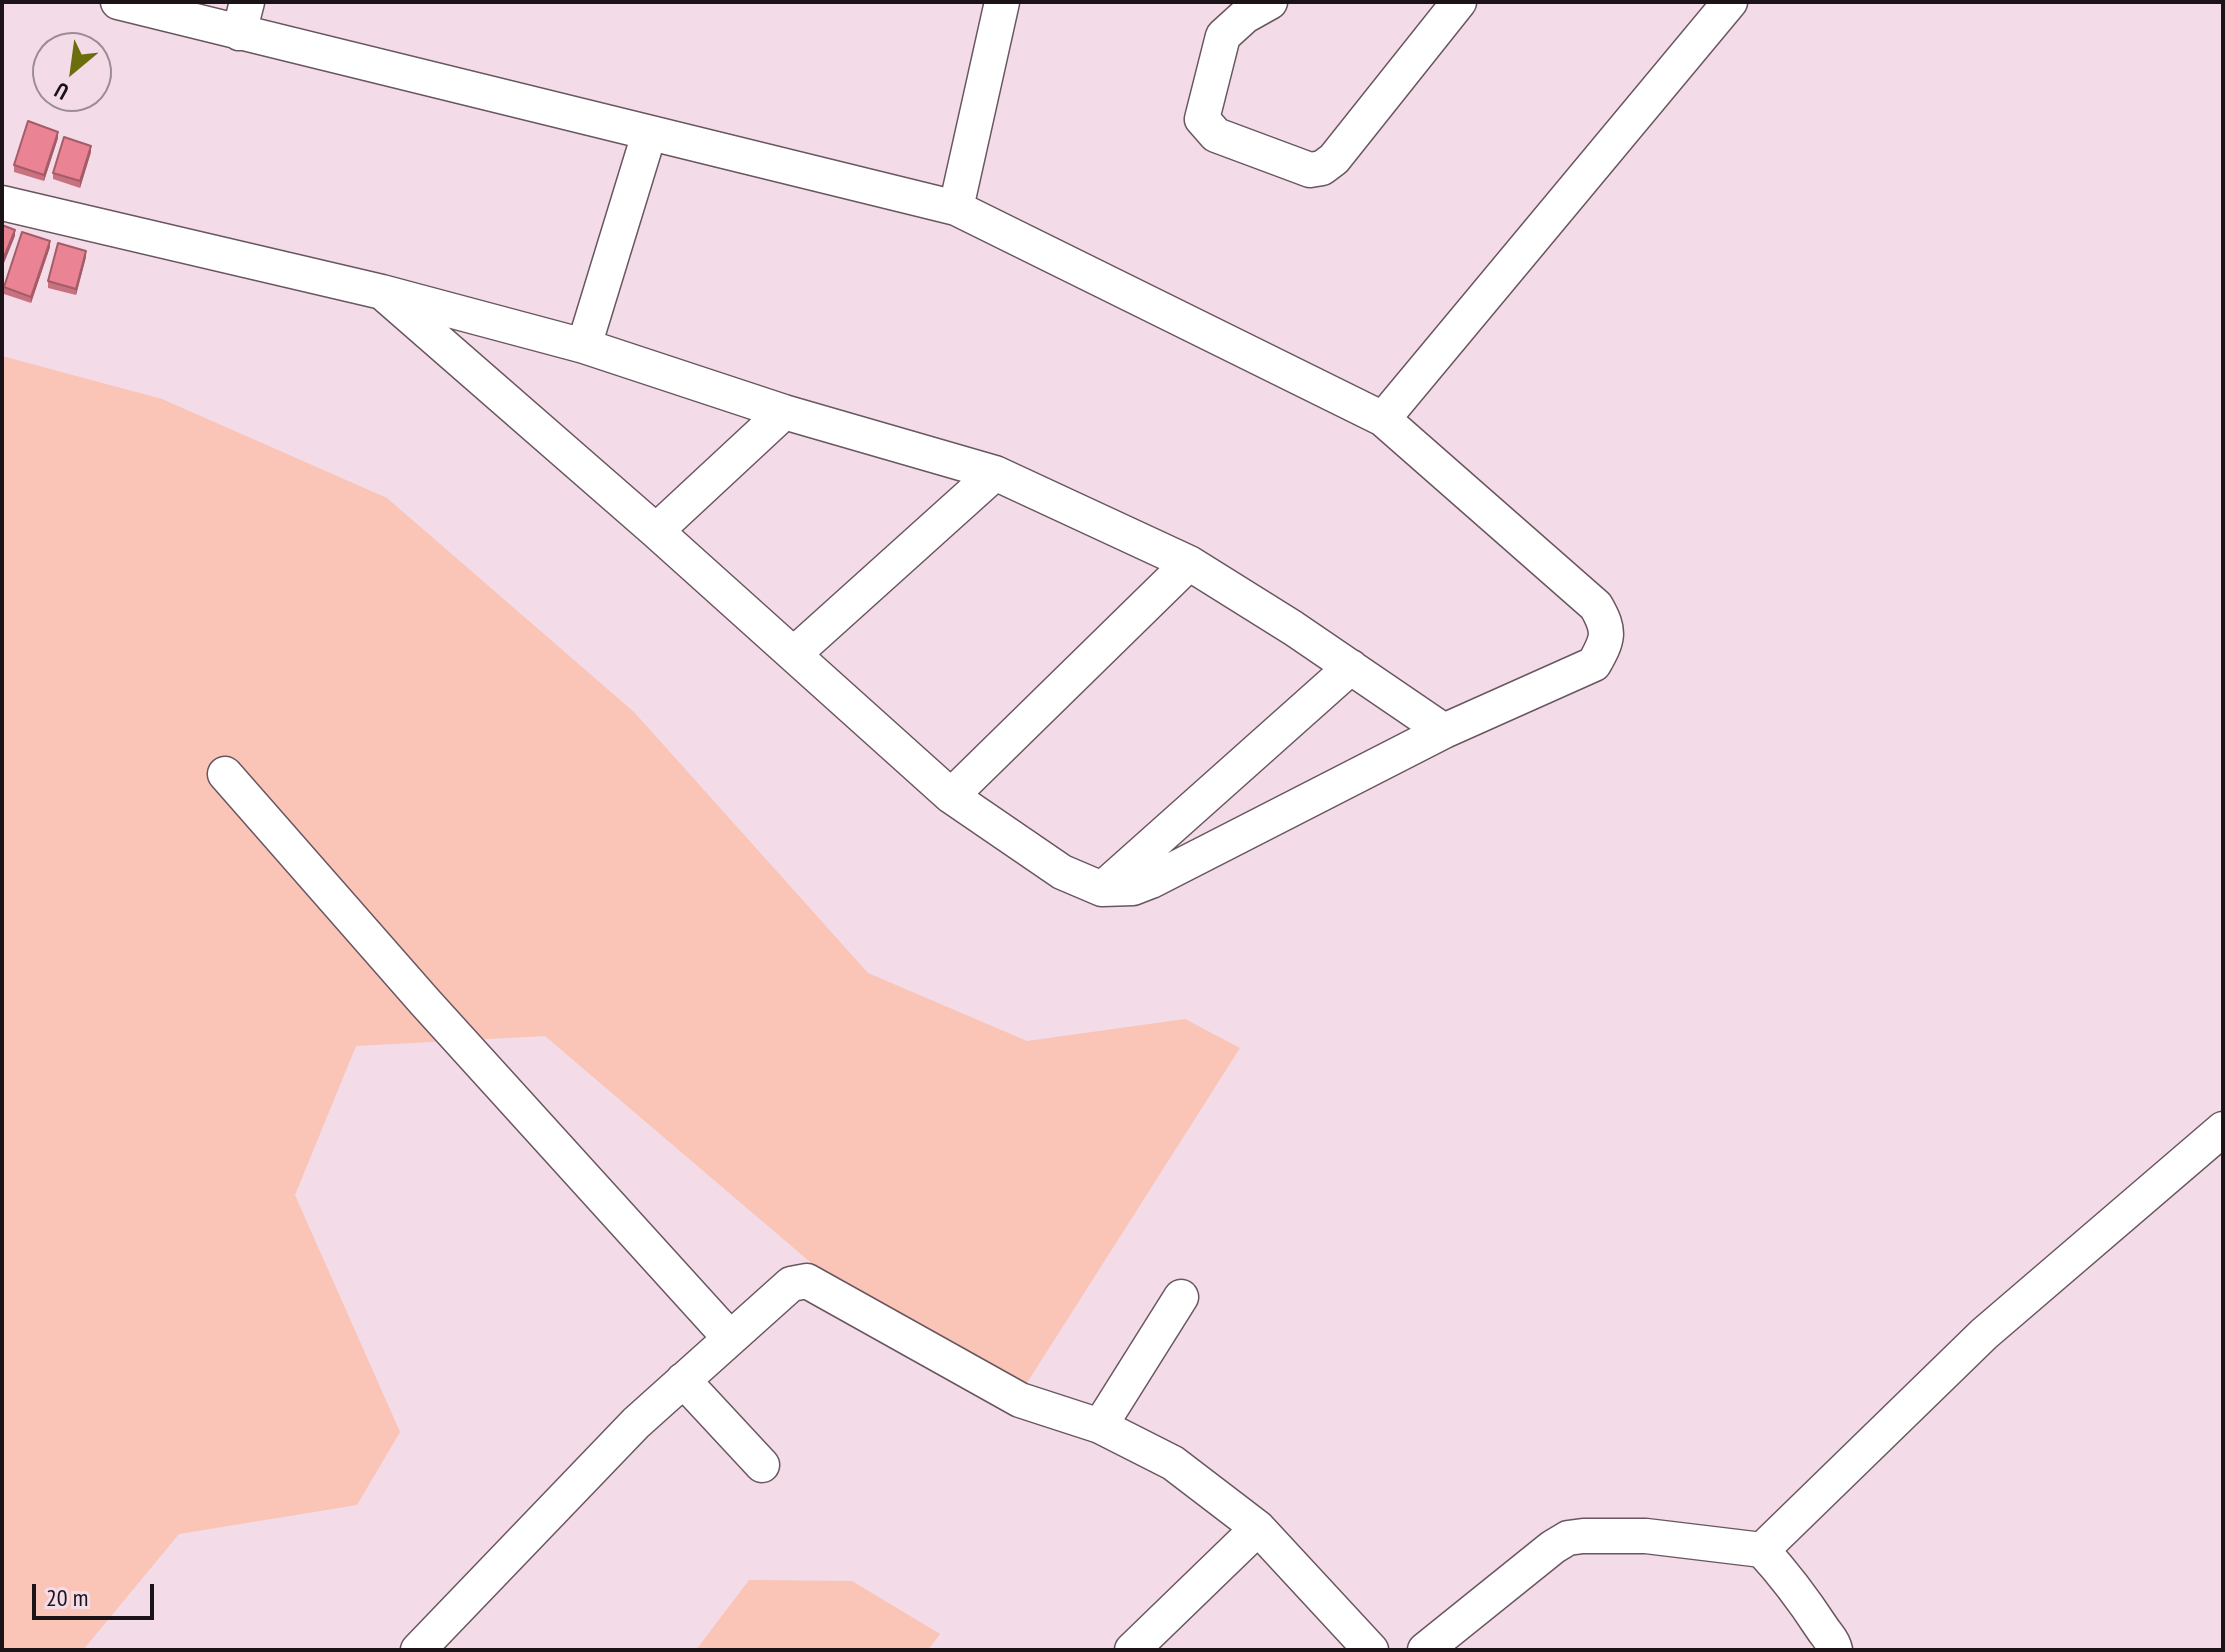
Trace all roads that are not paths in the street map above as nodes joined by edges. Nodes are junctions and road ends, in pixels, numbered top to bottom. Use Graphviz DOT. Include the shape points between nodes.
graph roads {
  1 [pos="118,2"];
  2 [pos="1002,2"];
  3 [pos="1270,2"];
  4 [pos="1459,2"];
  5 [pos="1730,2"];
  6 [pos="243,18"];
  7 [pos="649,134"];
  8 [pos="2,203"];
  9 [pos="956,208"];
  10 [pos="382,292"];
  11 [pos="584,346"];
  12 [pos="784,412"];
  13 [pos="1383,419"];
  14 [pos="995,473"];
  15 [pos="656,531"];
  16 [pos="1189,563"];
  17 [pos="794,654"];
  18 [pos="1351,667"];
  19 [pos="1444,731"];
  20 [pos="225,774"];
  21 [pos="951,796"];
  22 [pos="1102,889"];
  23 [pos="2223,1129"];
  24 [pos="1181,1297"];
  25 [pos="730,1338"];
  26 [pos="683,1380"];
  27 [pos="1100,1426"];
  28 [pos="762,1465"];
  29 [pos="1258,1528"];
  30 [pos="1762,1550"];
  31 [pos="418,1650"];
  32 [pos="1132,1650"];
  33 [pos="1371,1650"];
  34 [pos="1425,1650"];
  35 [pos="1835,1650"];
  1 -- 6 [label="street"];
  2 -- 9 [label="street"];
  3 -- 4 [label="street" via="1223,36 1202,119 1216,135 1310,170 1334,159"];
  5 -- 13 [label="street"];
  6 -- 7 [label="street"];
  7 -- 9 [label="street"];
  7 -- 11 [label="street"];
  8 -- 10 [label="street"];
  9 -- 13 [label="street"];
  10 -- 11 [label="street"];
  10 -- 15 [label="street"];
  11 -- 12 [label="street"];
  12 -- 14 [label="street"];
  12 -- 15 [label="street"];
  13 -- 19 [label="street" via="1596,606 1606,625 1604,646 1594,664"];
  14 -- 16 [label="street"];
  14 -- 17 [label="street"];
  15 -- 17 [label="street"];
  16 -- 18 [label="street"];
  16 -- 21 [label="street"];
  17 -- 21 [label="street"];
  18 -- 19 [label="street"];
  18 -- 22 [label="street"];
  19 -- 22 [label="street" via="1151,881 1133,888"];
  20 -- 25 [label="street"];
  21 -- 22 [label="street" via="1062,872"];
  23 -- 30 [label="street" via="1984,1334"];
  24 -- 27 [label="street"];
  25 -- 26 [label="street"];
  25 -- 27 [label="street" via="791,1284 807,1281 1020,1400"];
  26 -- 28 [label="street"];
  26 -- 31 [label="street"];
  27 -- 29 [label="street" via="1173,1463"];
  29 -- 32 [label="street"];
  29 -- 33 [label="street"];
  30 -- 34 [label="street" via="1646,1536 1568,1538"];
  30 -- 35 [label="street" via="1797,1588"];
}
